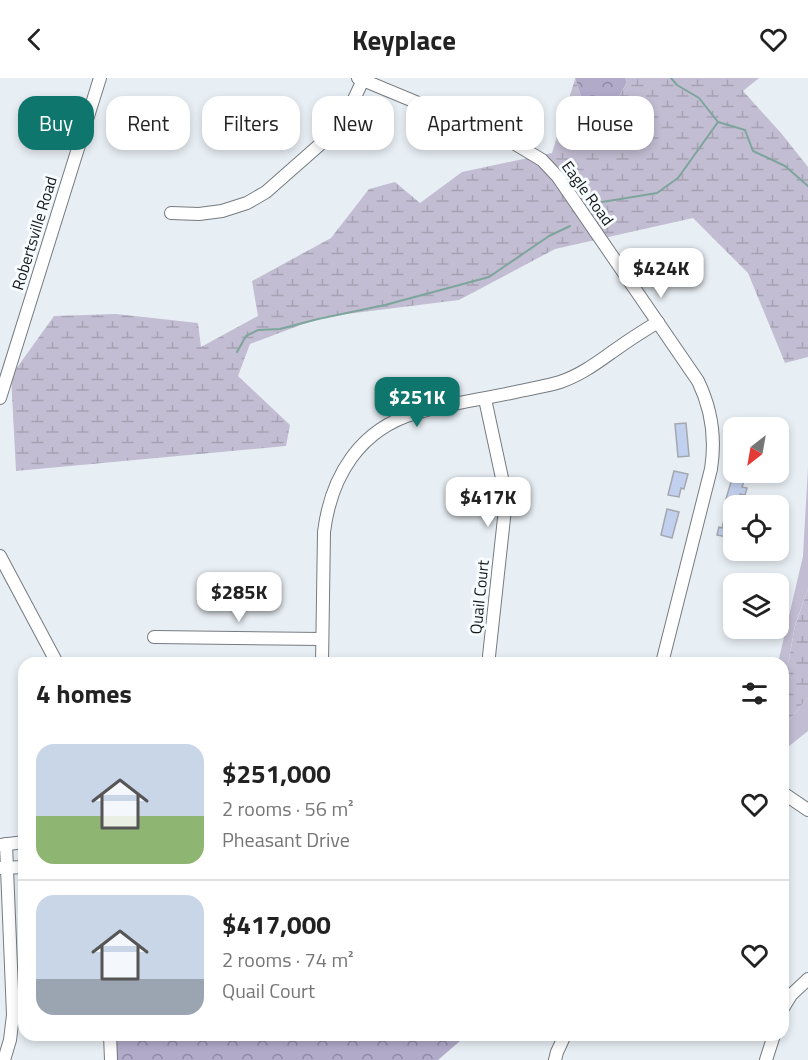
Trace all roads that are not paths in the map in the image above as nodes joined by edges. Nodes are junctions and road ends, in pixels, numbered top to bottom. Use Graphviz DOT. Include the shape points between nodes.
graph roads {
  1 [pos="100,78"];
  2 [pos="360,79"];
  3 [pos="171,213"];
  4 [pos="658,322"];
  5 [pos="0,398"];
  6 [pos="485,399"];
  7 [pos="0,556"];
  8 [pos="154,637"];
  9 [pos="322,639"];
  10 [pos="489,656"];
  11 [pos="54,657"];
  12 [pos="322,657"];
  13 [pos="664,657"];
  14 [pos="789,797"];
  15 [pos="808,810"];
  16 [pos="18,843"];
  17 [pos="3,844"];
  18 [pos="4,868"];
  19 [pos="5,938"];
  20 [pos="808,979"];
  21 [pos="789,998"];
  22 [pos="110,1041"];
  23 [pos="562,1041"];
  24 [pos="772,1041"];
  25 [pos="4,1060"];
  26 [pos="111,1060"];
  27 [pos="555,1060"];
  28 [pos="766,1060"];
  1 -- 5 [label="street, Robertsville Road"];
  2 -- 3 [label="street" via="347,114 333,133 266,192 222,212"];
  2 -- 4 [label="street, Eagle Road" via="512,142 542,160 558,177"];
  4 -- 6 [label="street" via="574,376"];
  4 -- 13 [label="street, Eagle Road" via="701,386 714,435 711,470"];
  6 -- 9 [label="street" via="415,413 395,421 377,432 350,459 333,489 326,515"];
  6 -- 10 [label="street, Quail Court" via="505,509"];
  7 -- 11 [label="street"];
  8 -- 9 [label="street"];
  9 -- 12 [label="street"];
  14 -- 15 [label="street"];
  16 -- 17 [label="street"];
  17 -- 18 [label="street"];
  18 -- 19 [label="street"];
  19 -- 25 [label="street" via="13,1015"];
  20 -- 21 [label="street"];
  22 -- 26 [label="street"];
  23 -- 27 [label="street"];
  24 -- 28 [label="street"];
}
